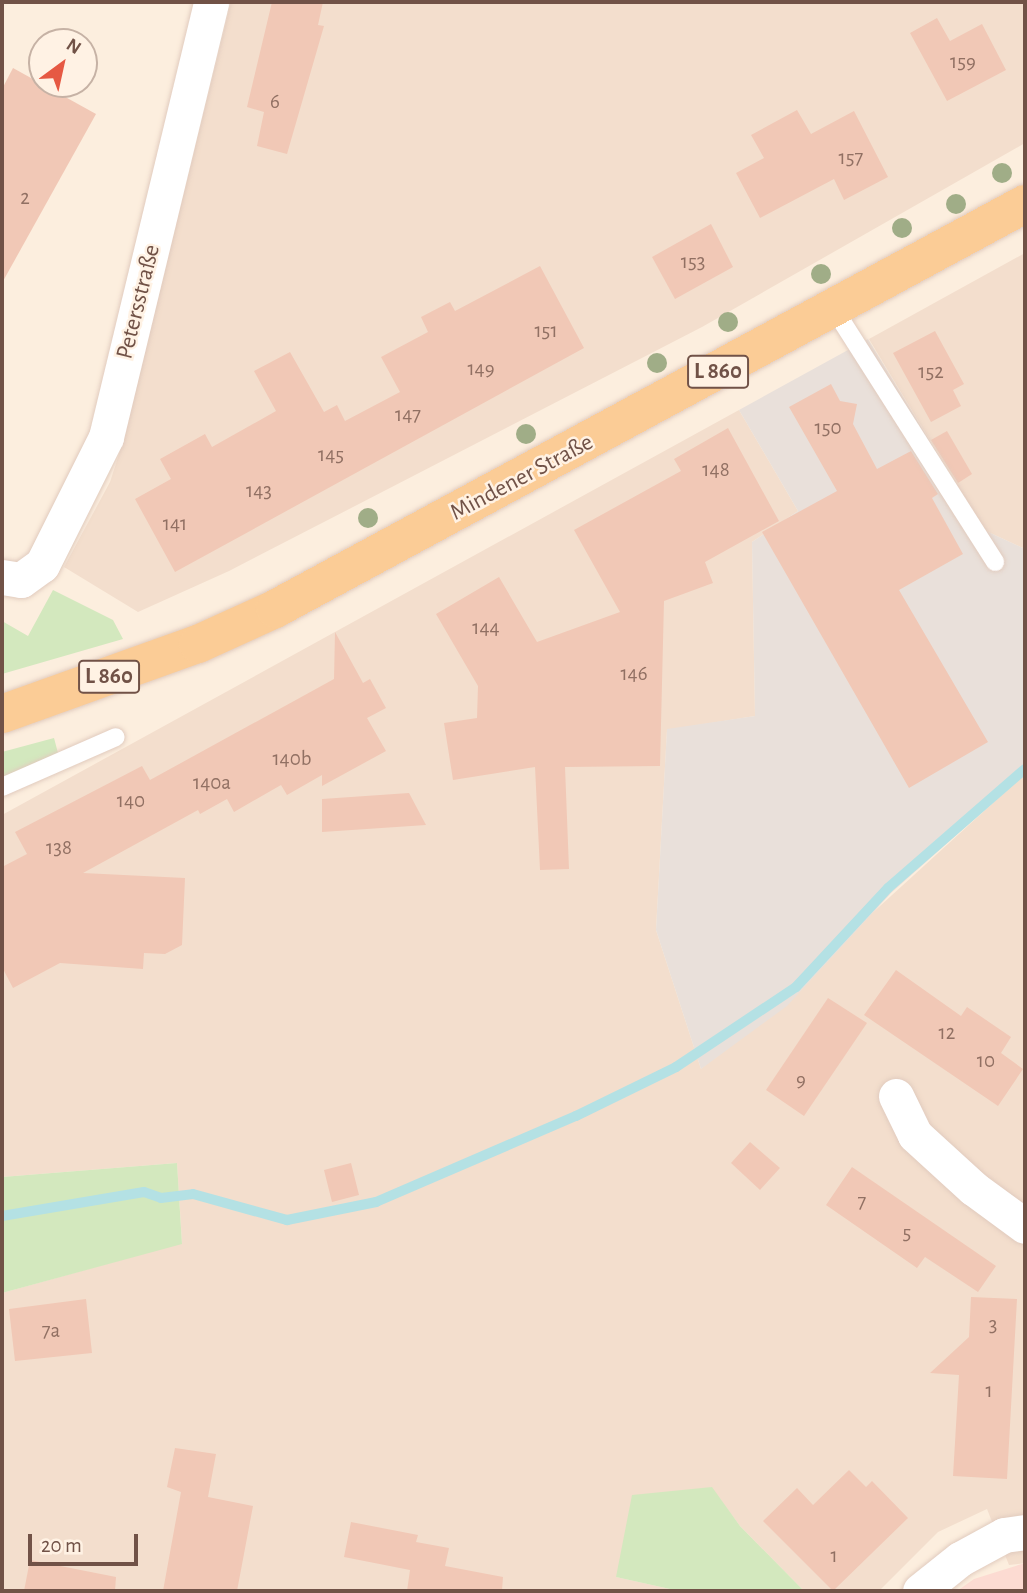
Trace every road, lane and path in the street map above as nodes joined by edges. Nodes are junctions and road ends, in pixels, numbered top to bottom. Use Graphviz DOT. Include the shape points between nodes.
graph roads {
  1 [pos="211,2"];
  2 [pos="1025,204"];
  3 [pos="834,309"];
  4 [pos="995,562"];
  5 [pos="11,579"];
  6 [pos="2,714"];
  7 [pos="116,737"];
  8 [pos="2,787"];
  9 [pos="896,1096"];
  10 [pos="1025,1226"];
  11 [pos="1025,1532"];
  12 [pos="920,1591"];
  1 -- 5 [label="street, Petersstraße" via="106,437 42,565"];
  2 -- 3 [label="main road, Mindener Straße / L 860"];
  3 -- 4 [label="lane"];
  3 -- 6 [label="main road, Mindener Straße / L 860" via="275,609 198,644"];
  7 -- 8 [label="lane"];
  9 -- 10 [label="street" via="915,1135 973,1188"];
  11 -- 12 [label="street" via="1004,1535 960,1559"];
}
